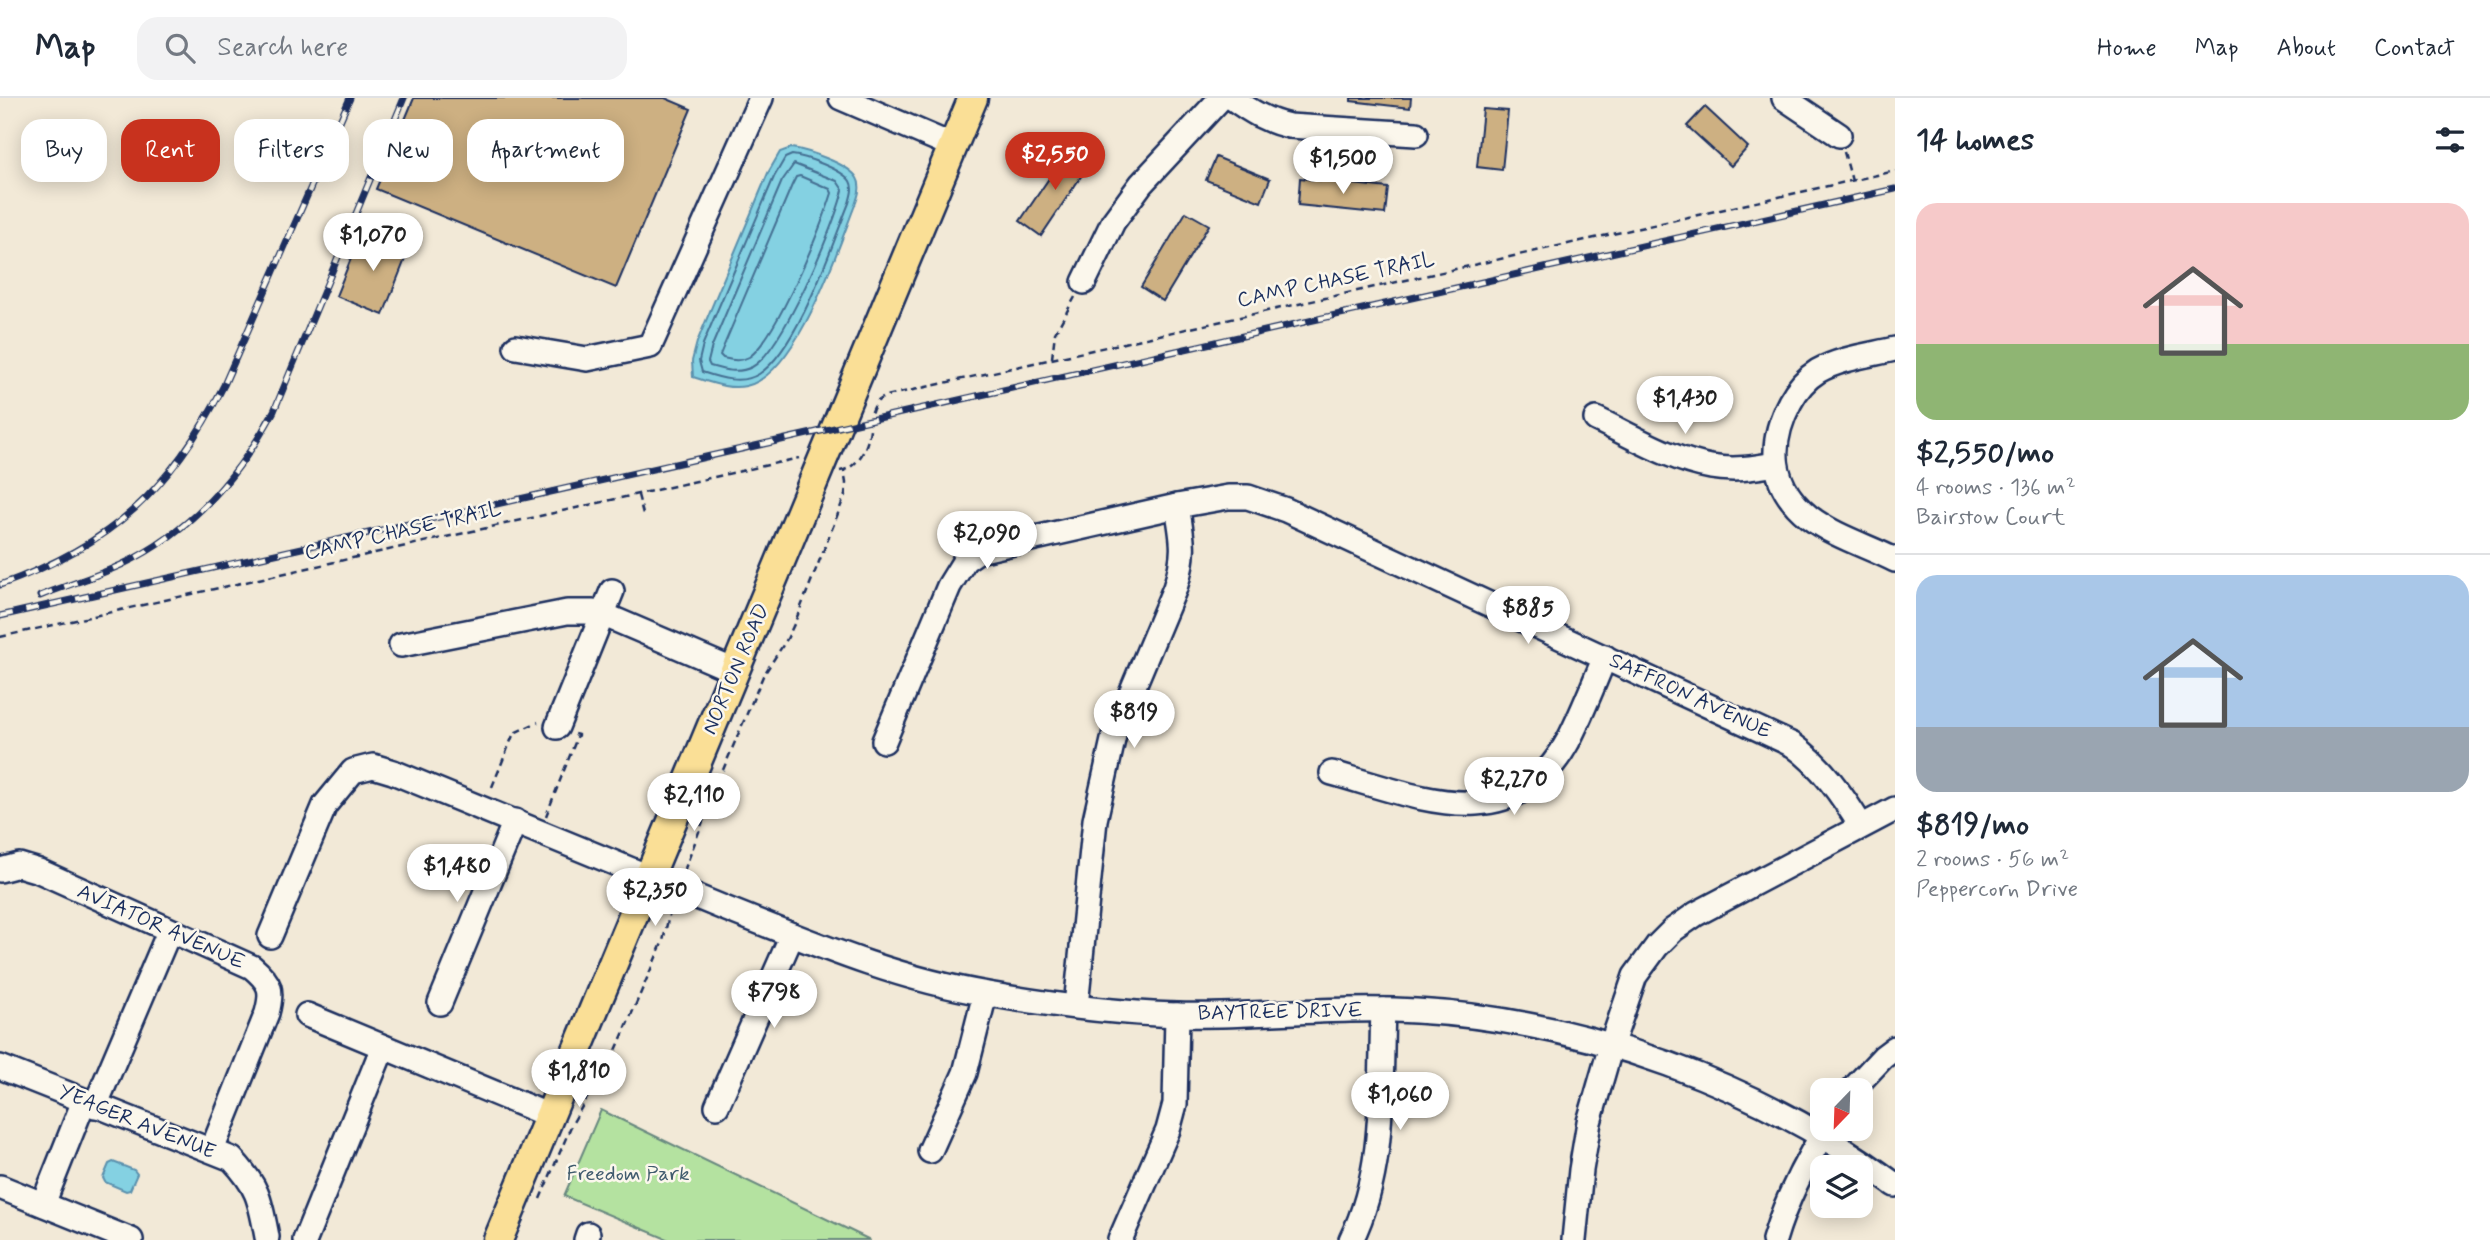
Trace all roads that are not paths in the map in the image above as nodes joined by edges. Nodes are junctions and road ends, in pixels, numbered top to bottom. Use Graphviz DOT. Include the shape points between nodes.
graph roads {
  1 [pos="761,98"];
  2 [pos="841,98"];
  3 [pos="973,98"];
  4 [pos="1221,98"];
  5 [pos="1232,98"];
  6 [pos="1784,98"];
  7 [pos="1416,134"];
  8 [pos="1839,135"];
  9 [pos="953,146"];
  10 [pos="1084,282"];
  11 [pos="516,347"];
  12 [pos="1895,349"];
  13 [pos="1596,419"];
  14 [pos="1776,464"];
  15 [pos="1177,506"];
  16 [pos="1895,560"];
  17 [pos="612,591"];
  18 [pos="602,614"];
  19 [pos="401,645"];
  20 [pos="1605,657"];
  21 [pos="734,671"];
  22 [pos="557,728"];
  23 [pos="884,741"];
  24 [pos="1332,773"];
  25 [pos="1895,809"];
  26 [pos="515,821"];
  27 [pos="1861,826"];
  28 [pos="0,870"];
  29 [pos="649,878"];
  30 [pos="169,932"];
  31 [pos="792,935"];
  32 [pos="270,936"];
  33 [pos="985,994"];
  34 [pos="440,1003"];
  35 [pos="1076,1006"];
  36 [pos="1383,1010"];
  37 [pos="1177,1015"];
  38 [pos="307,1016"];
  39 [pos="1611,1046"];
  40 [pos="383,1047"];
  41 [pos="1895,1048"];
  42 [pos="0,1067"];
  43 [pos="1863,1078"];
  44 [pos="90,1103"];
  45 [pos="717,1107"];
  46 [pos="550,1116"];
  47 [pos="1810,1126"];
  48 [pos="1820,1141"];
  49 [pos="1835,1141"];
  50 [pos="212,1150"];
  51 [pos="930,1151"];
  52 [pos="1895,1185"];
  53 [pos="0,1187"];
  54 [pos="43,1205"];
  55 [pos="268,1239"];
  56 [pos="131,1240"];
  57 [pos="304,1240"];
  58 [pos="498,1240"];
  59 [pos="1120,1240"];
  60 [pos="1351,1240"];
  61 [pos="1574,1240"];
  62 [pos="1774,1240"];
  1 -- 11 [label="street" via="650,346 587,359"];
  2 -- 9 [label="street"];
  3 -- 9 [label="main road, NORTON ROAD"];
  4 -- 10 [label="street" via="1141,184 1113,222"];
  5 -- 7 [label="street" via="1254,114 1289,126"];
  6 -- 8 [label="street"];
  9 -- 21 [label="main road, NORTON ROAD"];
  12 -- 14 [label="street" via="1846,360 1807,379 1779,424"];
  13 -- 14 [label="street" via="1668,453 1711,467"];
  14 -- 16 [label="street" via="1782,484 1808,516"];
  15 -- 20 [label="street, SAFFRON AVENUE" via="1228,497 1266,502"];
  15 -- 23 [label="street, SAFFRON AVENUE" via="992,547 965,560 948,586"];
  15 -- 35 [label="street" via="1183,565 1115,731 1095,820"];
  17 -- 18 [label="street"];
  18 -- 19 [label="street" via="567,612"];
  18 -- 21 [label="street"];
  18 -- 22 [label="street"];
  20 -- 24 [label="street" via="1557,757 1530,784 1495,802 1456,805"];
  20 -- 27 [label="street, SAFFRON AVENUE" via="1793,745 1812,759"];
  21 -- 29 [label="main road, NORTON ROAD"];
  25 -- 27 [label="street"];
  26 -- 29 [label="street, BAYTREE DRIVE"];
  26 -- 32 [label="street, BAYTREE DRIVE" via="393,772 373,766 353,771 325,805"];
  26 -- 34 [label="street"];
  27 -- 39 [label="street" via="1673,930 1635,976"];
  28 -- 30 [label="street, AVIATOR AVENUE" via="19,865 39,872"];
  29 -- 31 [label="street, BAYTREE DRIVE"];
  29 -- 46 [label="main road, NORTON ROAD"];
  30 -- 44 [label="street"];
  30 -- 50 [label="street, AVIATOR AVENUE" via="252,967 266,979 271,996"];
  31 -- 33 [label="street, BAYTREE DRIVE" via="883,969"];
  31 -- 45 [label="street"];
  33 -- 35 [label="street, BAYTREE DRIVE"];
  33 -- 51 [label="street" via="965,1073"];
  35 -- 37 [label="street, BAYTREE DRIVE"];
  36 -- 37 [label="street, BAYTREE DRIVE"];
  36 -- 39 [label="street, BAYTREE DRIVE" via="1448,1014 1544,1029"];
  36 -- 60 [label="street" via="1378,1143 1369,1189"];
  37 -- 59 [label="street" via="1175,1104"];
  38 -- 40 [label="street"];
  39 -- 47 [label="street, BAYTREE DRIVE" via="1758,1101"];
  39 -- 61 [label="street" via="1589,1122"];
  40 -- 46 [label="street"];
  40 -- 57 [label="street"];
  41 -- 43 [label="street"];
  42 -- 44 [label="street, YEAGER AVENUE"];
  44 -- 50 [label="street, YEAGER AVENUE"];
  44 -- 54 [label="street"];
  46 -- 58 [label="main road, NORTON ROAD"];
  48 -- 62 [label="street" via="1790,1196"];
  49 -- 52 [label="street, BAYTREE DRIVE"];
  50 -- 55 [label="street, YEAGER AVENUE" via="232,1159 248,1177 258,1194"];
  53 -- 54 [label="street"];
  54 -- 56 [label="street"];
}
